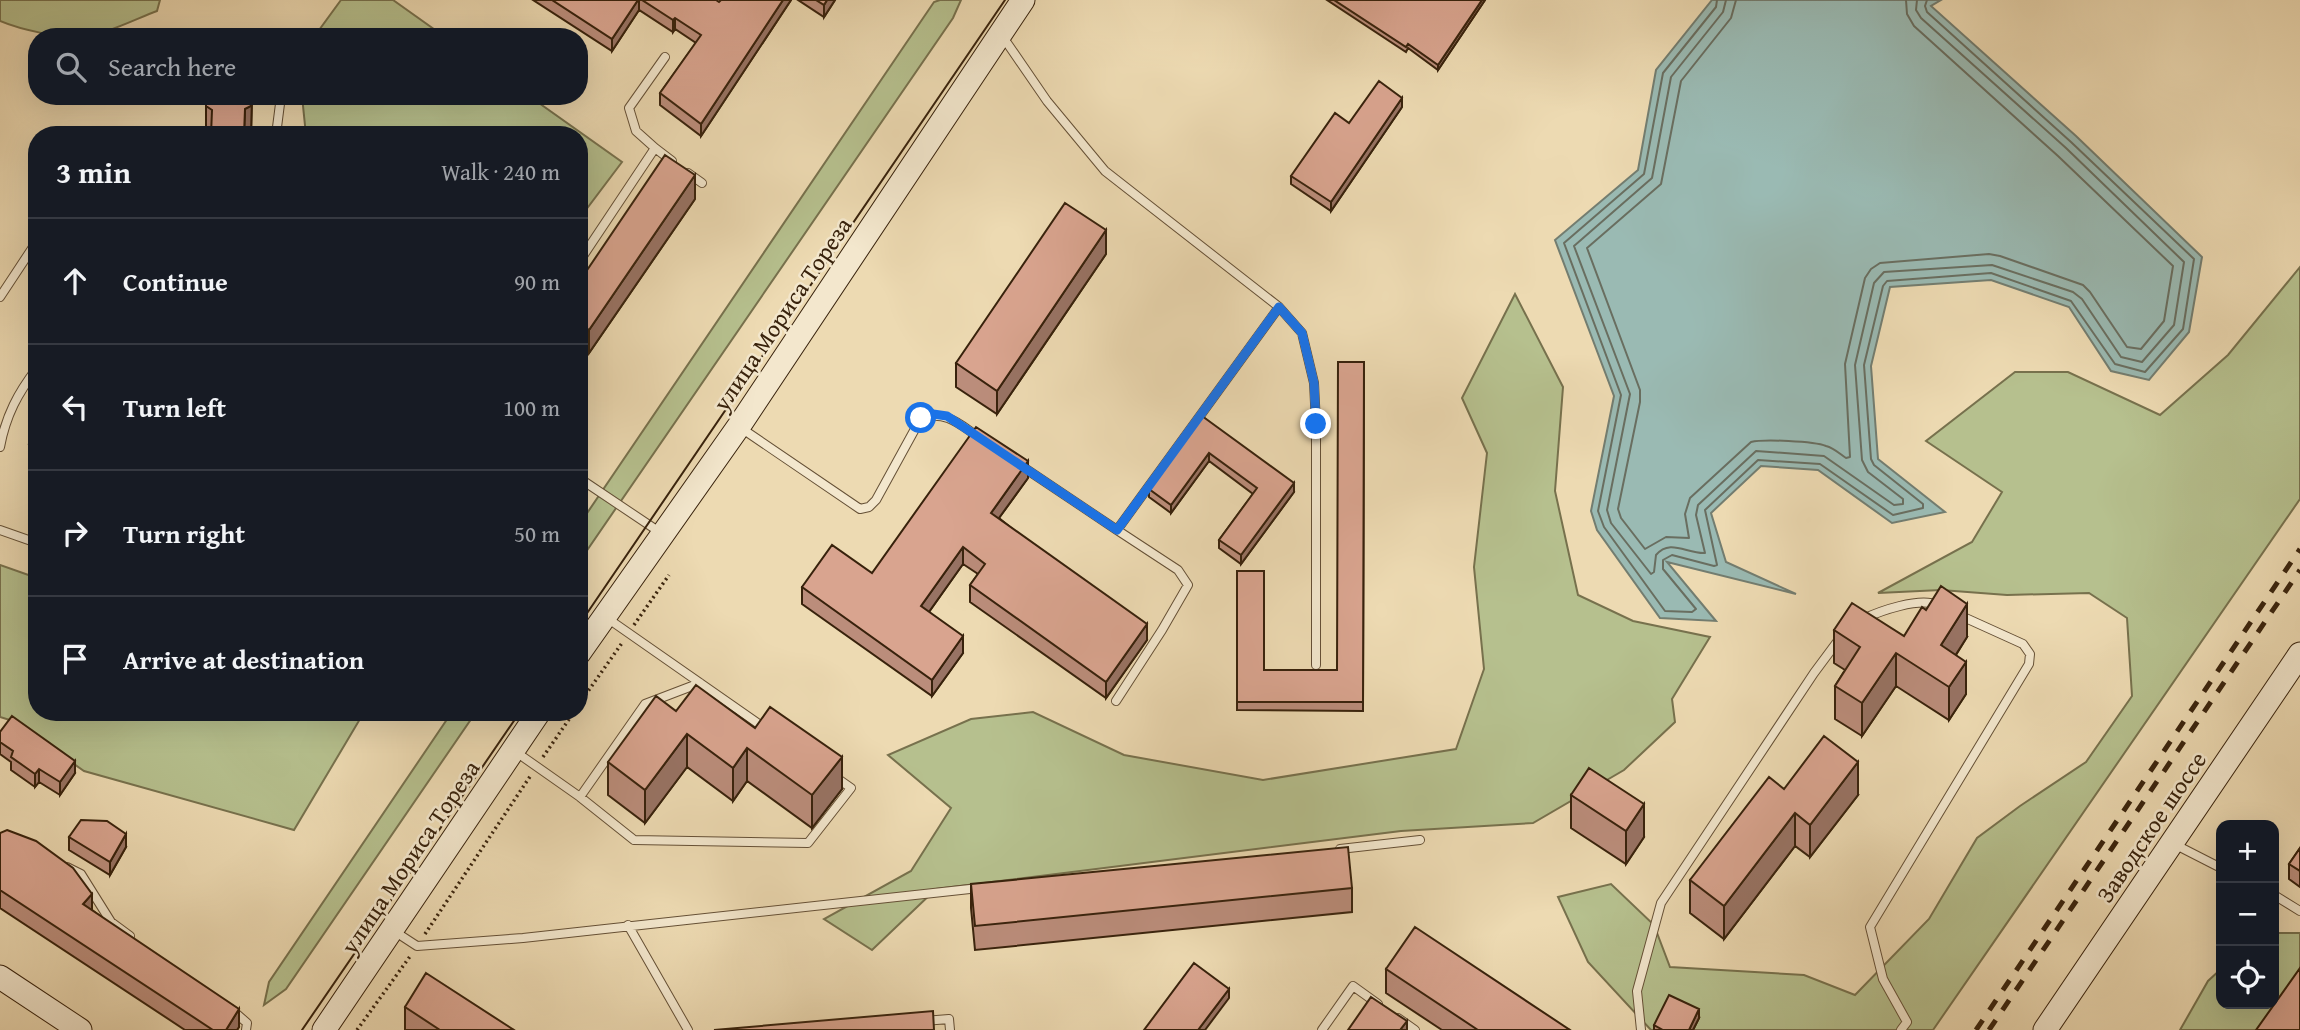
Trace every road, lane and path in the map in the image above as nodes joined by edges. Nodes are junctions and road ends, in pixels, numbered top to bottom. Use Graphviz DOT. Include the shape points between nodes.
graph roads {
  1 [pos="1023,0"];
  2 [pos="1000,33"];
  3 [pos="664,57"];
  4 [pos="280,105"];
  5 [pos="277,126"];
  6 [pos="655,148"];
  7 [pos="702,183"];
  8 [pos="588,248"];
  9 [pos="28,252"];
  10 [pos="4,281"];
  11 [pos="0,298"];
  12 [pos="1279,307"];
  13 [pos="28,379"];
  14 [pos="738,426"];
  15 [pos="992,446"];
  16 [pos="0,447"];
  17 [pos="1015,462"];
  18 [pos="588,484"];
  19 [pos="0,530"];
  20 [pos="1117,530"];
  21 [pos="663,534"];
  22 [pos="28,540"];
  23 [pos="1943,608"];
  24 [pos="1955,613"];
  25 [pos="605,616"];
  26 [pos="1851,624"];
  27 [pos="1844,634"];
  28 [pos="588,640"];
  29 [pos="2300,654"];
  30 [pos="1316,664"];
  31 [pos="700,683"];
  32 [pos="1116,701"];
  33 [pos="533,721"];
  34 [pos="568,721"];
  35 [pos="775,735"];
  36 [pos="513,750"];
  37 [pos="537,766"];
  38 [pos="829,773"];
  39 [pos="580,797"];
  40 [pos="1420,841"];
  41 [pos="2171,843"];
  42 [pos="1337,849"];
  43 [pos="59,863"];
  44 [pos="2216,866"];
  45 [pos="990,886"];
  46 [pos="2279,898"];
  47 [pos="2300,911"];
  48 [pos="628,925"];
  49 [pos="393,930"];
  50 [pos="133,938"];
  51 [pos="417,946"];
  52 [pos="0,977"];
  53 [pos="222,1003"];
  54 [pos="1384,1008"];
  55 [pos="1395,1016"];
  56 [pos="921,1022"];
  57 [pos="80,1030"];
  58 [pos="246,1030"];
  59 [pos="324,1030"];
  60 [pos="356,1030"];
  61 [pos="688,1030"];
  62 [pos="950,1030"];
  63 [pos="1322,1030"];
  64 [pos="1415,1030"];
  65 [pos="1641,1030"];
  66 [pos="1901,1030"];
  67 [pos="2045,1030"];
  1 -- 2 [label="street, улица Мориса Тореза"];
  2 -- 12 [label="lane" via="1047,101 1105,171"];
  2 -- 14 [label="street, улица Мориса Тореза"];
  3 -- 6 [label="lane" via="629,108 636,131"];
  4 -- 5 [label="lane"];
  6 -- 7 [label="lane"];
  6 -- 8 [label="lane"];
  9 -- 10 [label="lane"];
  10 -- 11 [label="lane"];
  12 -- 20 [label="lane"];
  12 -- 30 [label="lane" via="1302,333 1314,383"];
  13 -- 16 [label="lane" via="5,422"];
  14 -- 15 [label="lane" via="860,509 876,500 921,418 947,416"];
  14 -- 21 [label="street, улица Мориса Тореза"];
  17 -- 20 [label="lane"];
  18 -- 21 [label="lane"];
  19 -- 22 [label="lane"];
  20 -- 32 [label="lane" via="1178,570 1188,585"];
  21 -- 25 [label="street, улица Мориса Тореза"];
  23 -- 26 [label="lane" via="1932,603 1904,605"];
  24 -- 66 [label="lane" via="2023,644 2030,654 2029,664 1870,927 1883,979 1906,1022"];
  25 -- 28 [label="street, улица Мориса Тореза"];
  25 -- 31 [label="lane"];
  27 -- 65 [label="lane" via="1661,903 1637,991"];
  29 -- 41 [label="street, Заводское шоссе"];
  31 -- 35 [label="lane"];
  31 -- 39 [label="lane" via="645,704"];
  33 -- 36 [label="street, улица Мориса Тореза"];
  34 -- 37 [label="path"];
  36 -- 37 [label="lane"];
  36 -- 49 [label="street, улица Мориса Тореза"];
  37 -- 39 [label="lane"];
  37 -- 51 [label="path"];
  38 -- 39 [label="lane" via="851,788 808,843 634,840"];
  40 -- 42 [label="lane"];
  41 -- 44 [label="lane"];
  41 -- 67 [label="street, Заводское шоссе"];
  43 -- 50 [label="lane" via="81,874 111,922"];
  45 -- 48 [label="lane"];
  46 -- 47 [label="lane"];
  48 -- 51 [label="lane"];
  48 -- 61 [label="lane"];
  49 -- 51 [label="lane"];
  49 -- 59 [label="street, улица Мориса Тореза"];
  51 -- 60 [label="path"];
  52 -- 57 [label="street"];
  53 -- 58 [label="lane" via="244,1019"];
  54 -- 63 [label="lane" via="1353,986"];
  55 -- 64 [label="lane"];
  56 -- 62 [label="lane" via="948,1019"];
}
